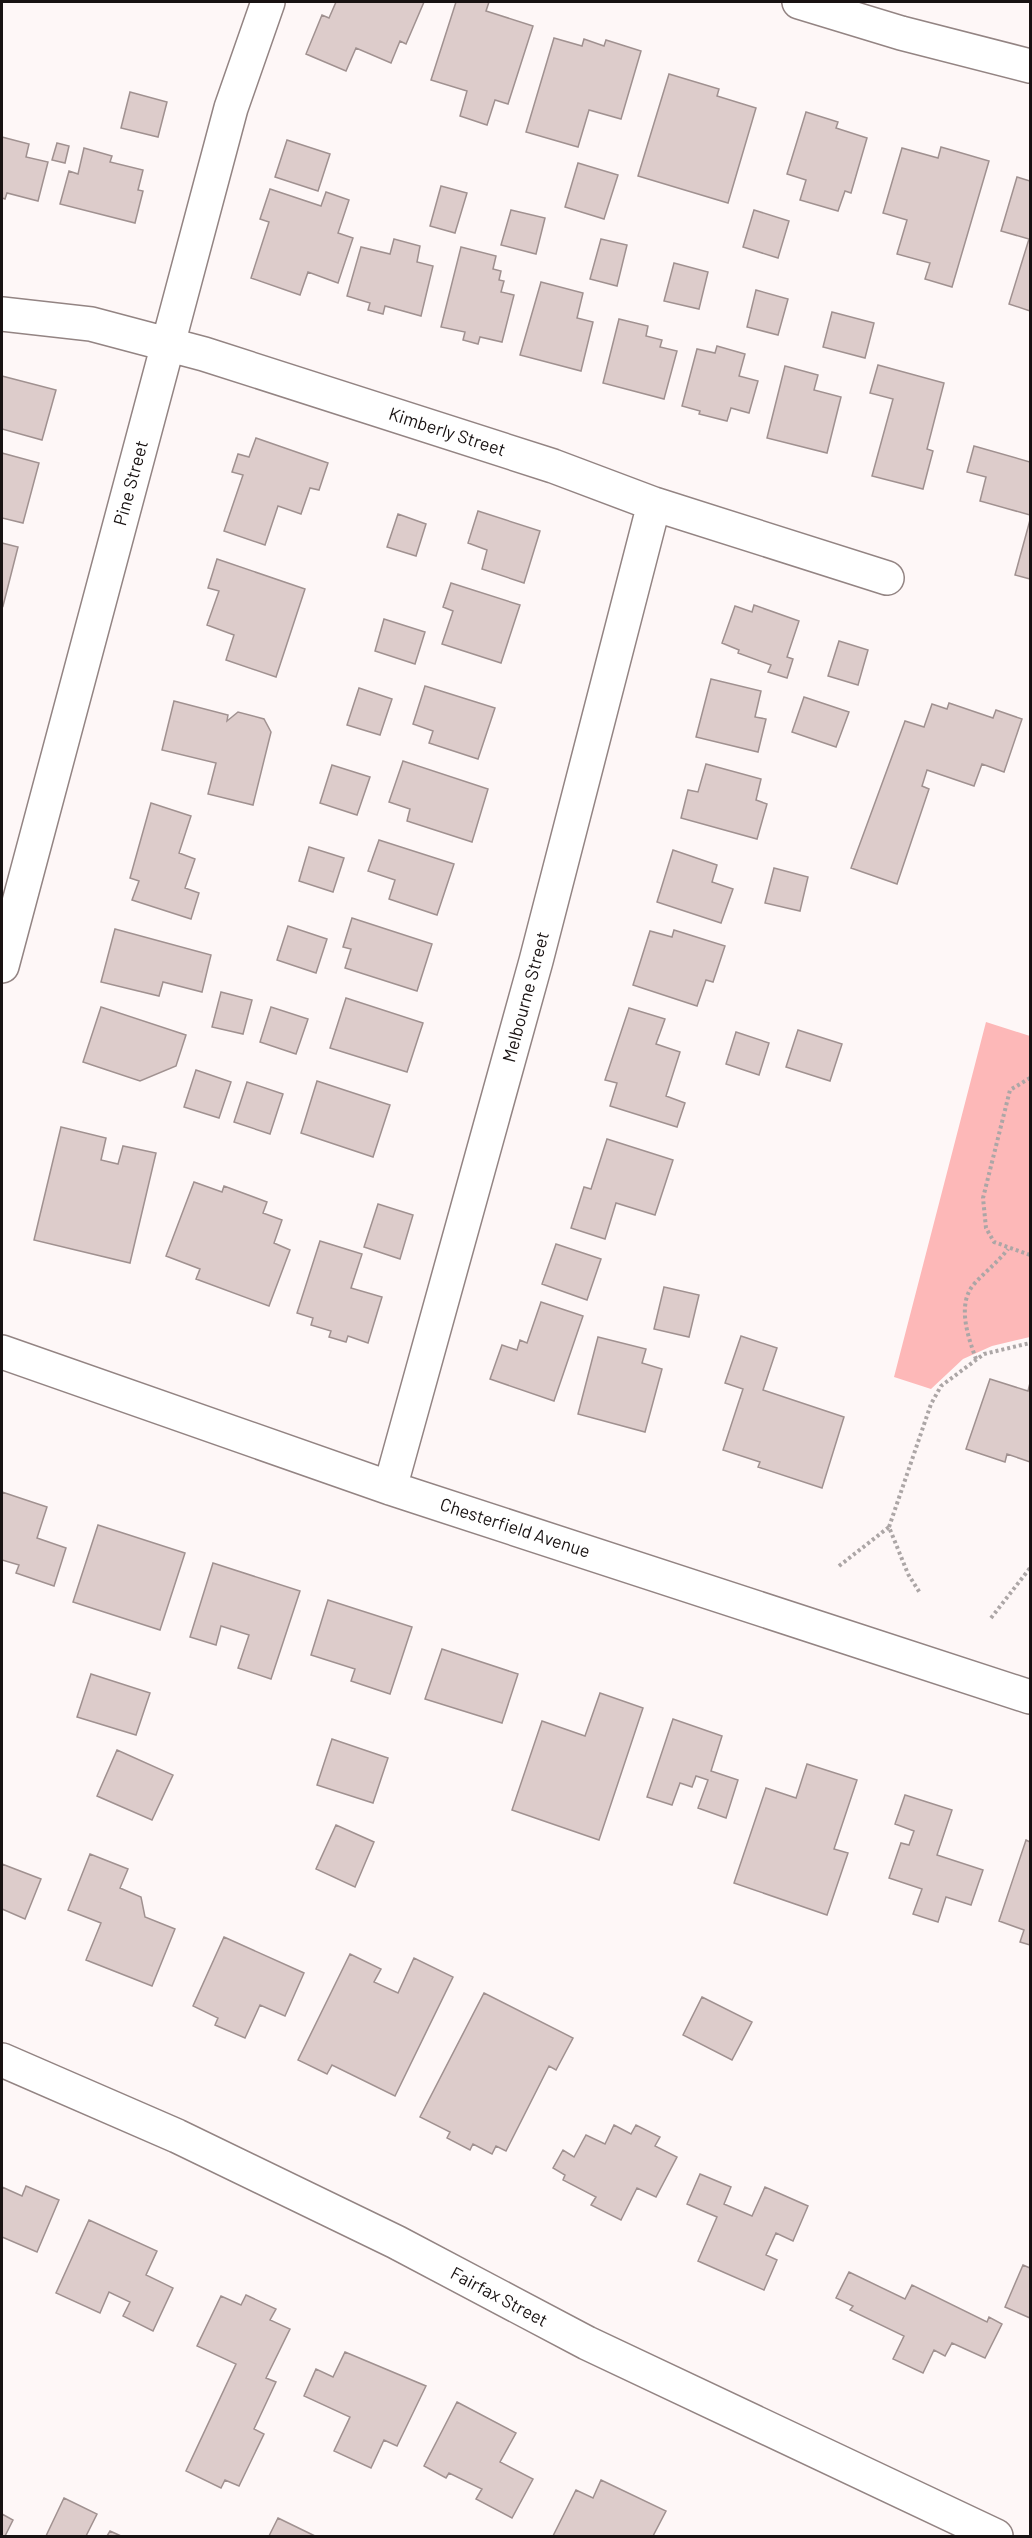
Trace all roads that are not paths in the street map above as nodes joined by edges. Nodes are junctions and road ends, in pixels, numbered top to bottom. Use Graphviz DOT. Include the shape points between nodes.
graph roads {
  1 [pos="268,2"];
  2 [pos="799,2"];
  3 [pos="1030,66"];
  4 [pos="2,314"];
  5 [pos="169,343"];
  6 [pos="654,504"];
  7 [pos="887,578"];
  8 [pos="2,966"];
  9 [pos="2,1352"];
  10 [pos="390,1488"];
  11 [pos="1030,1697"];
  12 [pos="2,2060"];
  13 [pos="996,2536"];
  1 -- 5 [label="street, Pine Street" via="231,108"];
  2 -- 3 [label="street"];
  4 -- 5 [label="street, Kimberly Street" via="91,324"];
  5 -- 6 [label="street, Kimberly Street" via="553,466"];
  5 -- 8 [label="street, Pine Street"];
  6 -- 7 [label="street, Kimberly Street"];
  6 -- 10 [label="street, Melbourne Street" via="530,983"];
  9 -- 10 [label="street, Chesterfield Avenue"];
  10 -- 11 [label="street, Chesterfield Avenue"];
  12 -- 13 [label="street, Fairfax Street" via="177,2136 396,2242 587,2343"];
}
